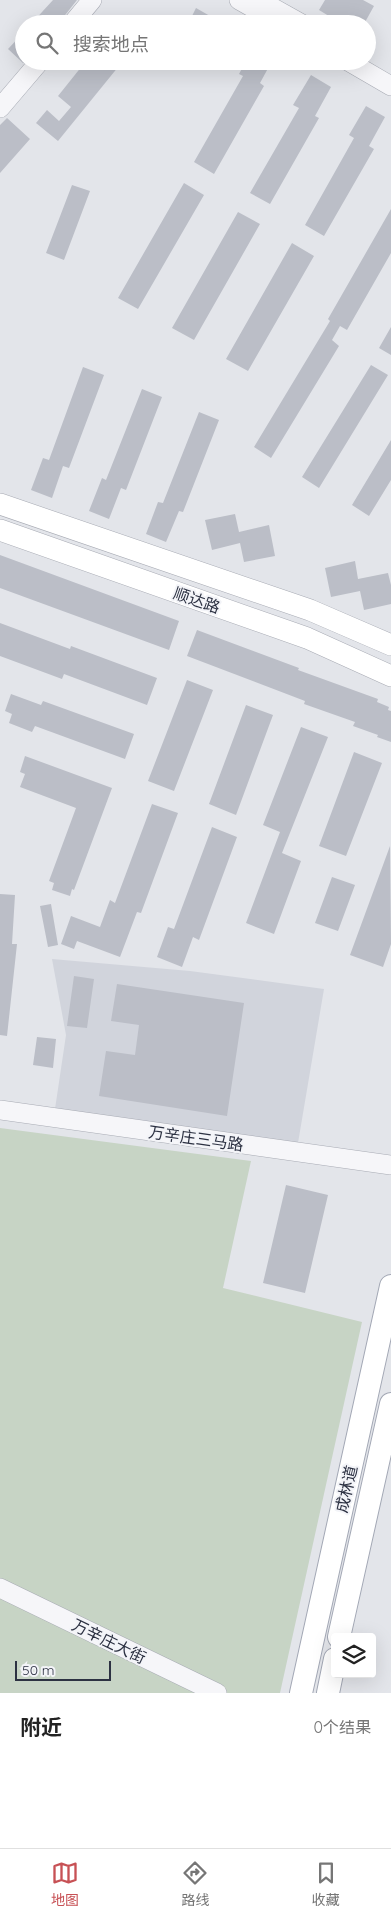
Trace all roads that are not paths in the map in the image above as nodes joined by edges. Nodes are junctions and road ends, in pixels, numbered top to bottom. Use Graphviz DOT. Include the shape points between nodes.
graph roads {
  1 [pos="92,0"];
  2 [pos="239,0"];
  3 [pos="260,0"];
  4 [pos="80,15"];
  5 [pos="265,15"];
  6 [pos="286,15"];
  7 [pos="376,66"];
  8 [pos="32,70"];
  9 [pos="363,70"];
  10 [pos="391,74"];
  11 [pos="391,86"];
  12 [pos="0,108"];
  13 [pos="0,504"];
  14 [pos="0,530"];
  15 [pos="391,645"];
  16 [pos="391,676"];
  17 [pos="0,1110"];
  18 [pos="391,1165"];
  19 [pos="391,1286"];
  20 [pos="391,1404"];
  21 [pos="0,1588"];
  22 [pos="341,1633"];
  23 [pos="331,1678"];
  24 [pos="217,1693"];
  25 [pos="301,1693"];
  26 [pos="328,1693"];
  1 -- 4 [label="street"];
  2 -- 5 [label="street"];
  3 -- 6 [label="street"];
  7 -- 10 [label="street"];
  8 -- 12 [label="street"];
  9 -- 11 [label="street"];
  13 -- 15 [label="main road, 顺达路" via="310,610"];
  14 -- 16 [label="main road, 顺达路" via="307,638"];
  17 -- 18 [label="street, 万辛庄三马路"];
  19 -- 25 [label="main road, 成林道"];
  20 -- 22 [label="main road, 成林道"];
  21 -- 24 [label="street, 万辛庄大街"];
  23 -- 26 [label="main road"];
}
